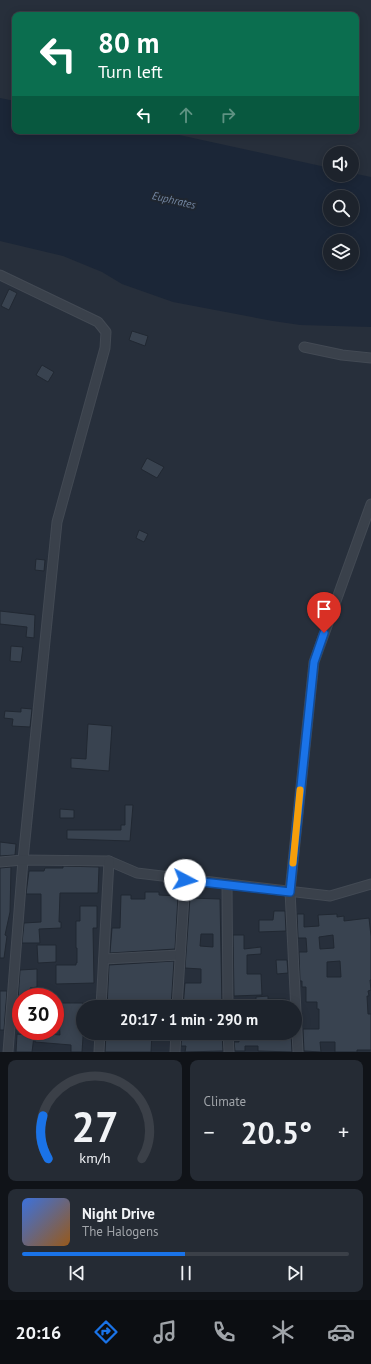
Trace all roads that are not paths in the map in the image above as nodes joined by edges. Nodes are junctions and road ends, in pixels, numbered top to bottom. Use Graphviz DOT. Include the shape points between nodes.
graph roads {
  1 [pos="0,274"];
  2 [pos="304,347"];
  3 [pos="371,358"];
  4 [pos="371,504"];
  5 [pos="23,860"];
  6 [pos="109,861"];
  7 [pos="0,862"];
  8 [pos="185,880"];
  9 [pos="227,884"];
  10 [pos="371,884"];
  11 [pos="290,892"];
  12 [pos="180,955"];
  13 [pos="104,959"];
  14 [pos="101,1000"];
  15 [pos="177,1000"];
  16 [pos="228,1000"];
  17 [pos="100,1040"];
  18 [pos="176,1040"];
  19 [pos="228,1040"];
  20 [pos="8,1052"];
  21 [pos="99,1052"];
  22 [pos="175,1052"];
  23 [pos="229,1052"];
  24 [pos="298,1052"];
  1 -- 5 [label="street" via="98,322 106,332 105,348 57,522"];
  2 -- 3 [label="street"];
  4 -- 11 [label="street" via="314,662"];
  5 -- 6 [label="street"];
  5 -- 7 [label="street"];
  5 -- 20 [label="street"];
  6 -- 8 [label="street" via="137,873"];
  6 -- 13 [label="street"];
  8 -- 9 [label="street"];
  8 -- 12 [label="street"];
  9 -- 11 [label="street"];
  9 -- 16 [label="street"];
  10 -- 11 [label="street" via="330,896"];
  11 -- 24 [label="street"];
  12 -- 13 [label="street"];
  12 -- 15 [label="street"];
  13 -- 14 [label="street"];
  17 -- 21 [label="street"];
  18 -- 22 [label="street"];
  19 -- 23 [label="street"];
}
